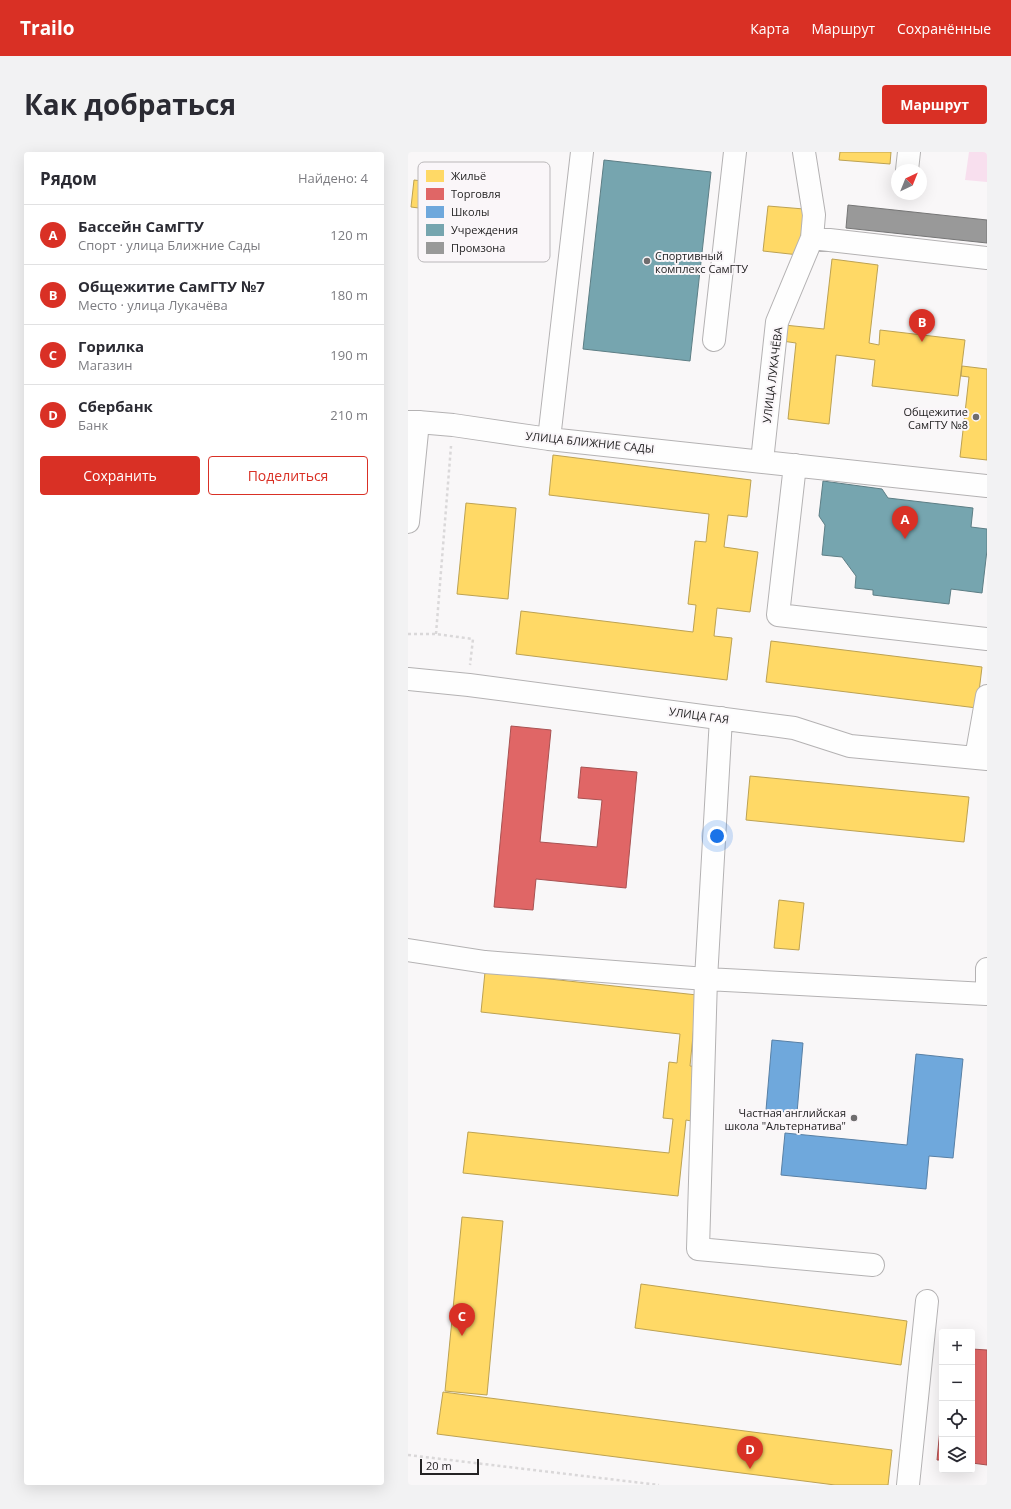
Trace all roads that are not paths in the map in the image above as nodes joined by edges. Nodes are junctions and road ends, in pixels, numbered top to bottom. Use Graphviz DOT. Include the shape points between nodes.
graph roads {
  1 [pos="582,152"];
  2 [pos="804,152"];
  3 [pos="909,152"];
  4 [pos="730,153"];
  5 [pos="908,164"];
  6 [pos="812,238"];
  7 [pos="987,258"];
  8 [pos="714,340"];
  9 [pos="413,422"];
  10 [pos="549,439"];
  11 [pos="762,461"];
  12 [pos="795,465"];
  13 [pos="987,486"];
  14 [pos="408,522"];
  15 [pos="987,639"];
  16 [pos="408,679"];
  17 [pos="987,696"];
  18 [pos="721,718"];
  19 [pos="981,759"];
  20 [pos="408,950"];
  21 [pos="987,968"];
  22 [pos="706,979"];
  23 [pos="987,994"];
  24 [pos="873,1265"];
  25 [pos="927,1301"];
  26 [pos="908,1485"];
  1 -- 10 [label="street"];
  2 -- 6 [label="street, УЛИЦА ЛУКАЧЁВА" via="814,215"];
  3 -- 5 [label="street"];
  4 -- 8 [label="street"];
  6 -- 7 [label="street"];
  6 -- 11 [label="street, УЛИЦА ЛУКАЧЁВА" via="778,322"];
  9 -- 10 [label="street, УЛИЦА БЛИЖНИЕ САДЫ"];
  9 -- 14 [label="street"];
  10 -- 11 [label="street, УЛИЦА БЛИЖНИЕ САДЫ"];
  11 -- 12 [label="street, УЛИЦА БЛИЖНИЕ САДЫ"];
  12 -- 13 [label="street, УЛИЦА БЛИЖНИЕ САДЫ"];
  12 -- 15 [label="street" via="778,615"];
  16 -- 18 [label="street, УЛИЦА ГАЯ"];
  17 -- 19 [label="street"];
  18 -- 19 [label="street, УЛИЦА ГАЯ" via="794,728 850,746"];
  18 -- 22 [label="street"];
  20 -- 22 [label="street" via="485,962"];
  21 -- 23 [label="street"];
  22 -- 23 [label="street"];
  22 -- 24 [label="street" via="698,1249"];
  25 -- 26 [label="street"];
}
